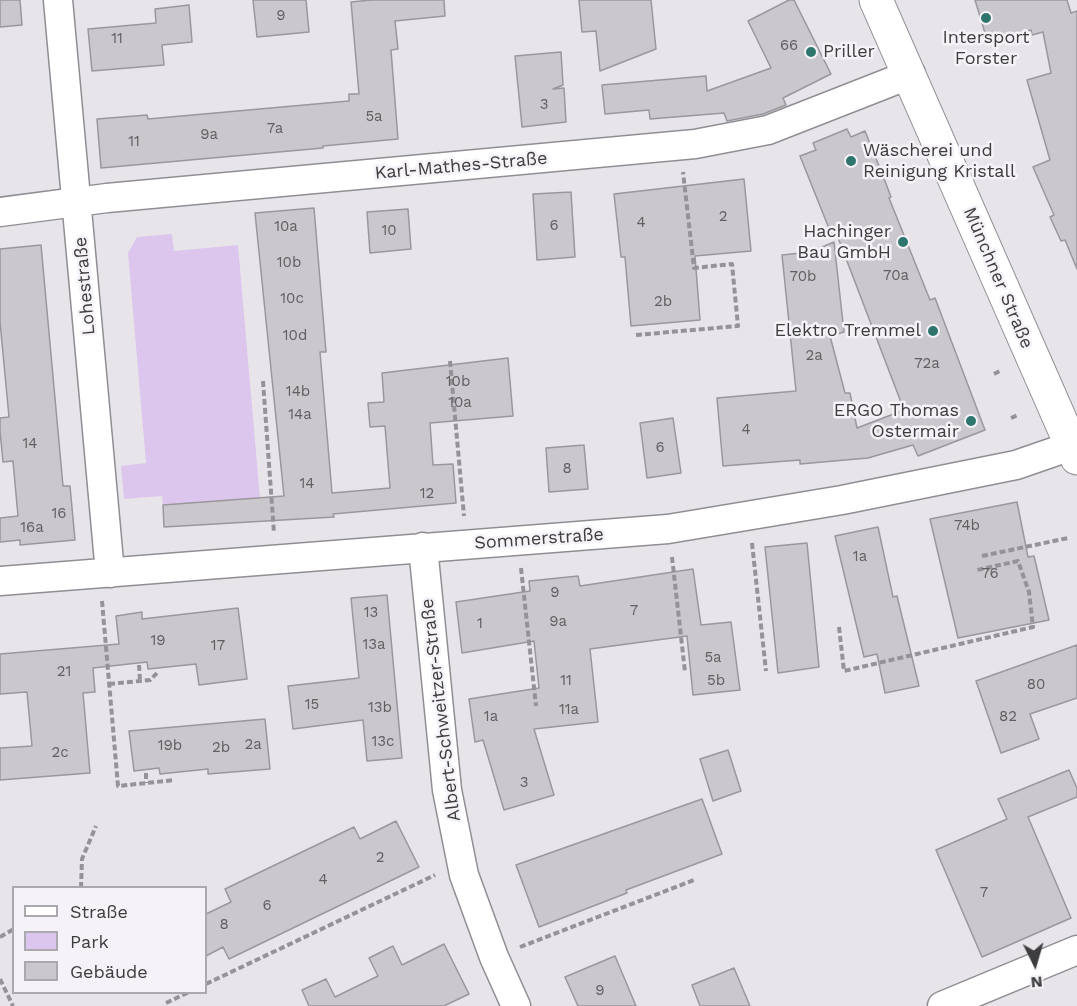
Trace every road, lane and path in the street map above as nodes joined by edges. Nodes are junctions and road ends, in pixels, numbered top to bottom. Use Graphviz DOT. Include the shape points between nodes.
graph roads {
  1 [pos="58,0"];
  2 [pos="876,0"];
  3 [pos="910,74"];
  4 [pos="681,146"];
  5 [pos="78,202"];
  6 [pos="0,212"];
  7 [pos="636,335"];
  8 [pos="450,361"];
  9 [pos="1000,371"];
  10 [pos="994,374"];
  11 [pos="263,381"];
  12 [pos="1018,415"];
  13 [pos="1011,418"];
  14 [pos="1074,452"];
  15 [pos="749,516"];
  16 [pos="668,529"];
  17 [pos="1068,538"];
  18 [pos="518,541"];
  19 [pos="467,544"];
  20 [pos="423,548"];
  21 [pos="982,556"];
  22 [pos="276,559"];
  23 [pos="977,570"];
  24 [pos="105,573"];
  25 [pos="0,581"];
  26 [pos="839,627"];
  27 [pos="139,665"];
  28 [pos="159,671"];
  29 [pos="766,671"];
  30 [pos="685,672"];
  31 [pos="140,681"];
  32 [pos="109,684"];
  33 [pos="536,706"];
  34 [pos="146,773"];
  35 [pos="176,780"];
  36 [pos="147,783"];
  37 [pos="96,826"];
  38 [pos="444,870"];
  39 [pos="694,879"];
  40 [pos="81,886"];
  41 [pos="1077,950"];
  42 [pos="494,957"];
  43 [pos="0,979"];
  44 [pos="207,984"];
  45 [pos="187,994"];
  46 [pos="166,1004"];
  47 [pos="514,1005"];
  48 [pos="13,1006"];
  49 [pos="942,1006"];
  1 -- 5 [label="street, Lohestraße"];
  2 -- 3 [label="main road, Münchner Straße"];
  3 -- 4 [label="street, Karl-Mathes-Straße" via="768,130"];
  3 -- 14 [label="main road, Münchner Straße"];
  4 -- 5 [label="street, Karl-Mathes-Straße"];
  4 -- 7 [label="path" via="694,268 732,264 738,326"];
  5 -- 6 [label="street, Karl-Mathes-Straße"];
  5 -- 24 [label="street, Lohestraße"];
  8 -- 19 [label="path"];
  9 -- 10 [label="path"];
  11 -- 22 [label="path"];
  12 -- 13 [label="path"];
  14 -- 15 [label="street, Sommerstraße"];
  15 -- 16 [label="street, Sommerstraße"];
  15 -- 29 [label="path"];
  16 -- 18 [label="street, Sommerstraße"];
  16 -- 30 [label="path"];
  17 -- 21 [label="path"];
  18 -- 19 [label="street, Sommerstraße"];
  18 -- 33 [label="path"];
  19 -- 20 [label="street, Sommerstraße"];
  20 -- 22 [label="street, Sommerstraße"];
  20 -- 42 [label="street, Albert-Schweitzer-Straße" via="447,790 464,875"];
  22 -- 24 [label="street, Sommerstraße"];
  23 -- 26 [label="path" via="1018,561 1029,592 1033,627 844,671"];
  24 -- 25 [label="street, Sommerstraße"];
  24 -- 32 [label="path"];
  27 -- 31 [label="path"];
  28 -- 31 [label="path" via="150,680"];
  31 -- 32 [label="path"];
  32 -- 36 [label="path" via="118,786"];
  34 -- 36 [label="path"];
  35 -- 36 [label="path"];
  37 -- 40 [label="path" via="82,859"];
  38 -- 44 [label="path"];
  39 -- 42 [label="path"];
  41 -- 49 [label="street"];
  42 -- 47 [label="street, Albert-Schweitzer-Straße"];
  43 -- 48 [label="path"];
  45 -- 46 [label="path"];
}
